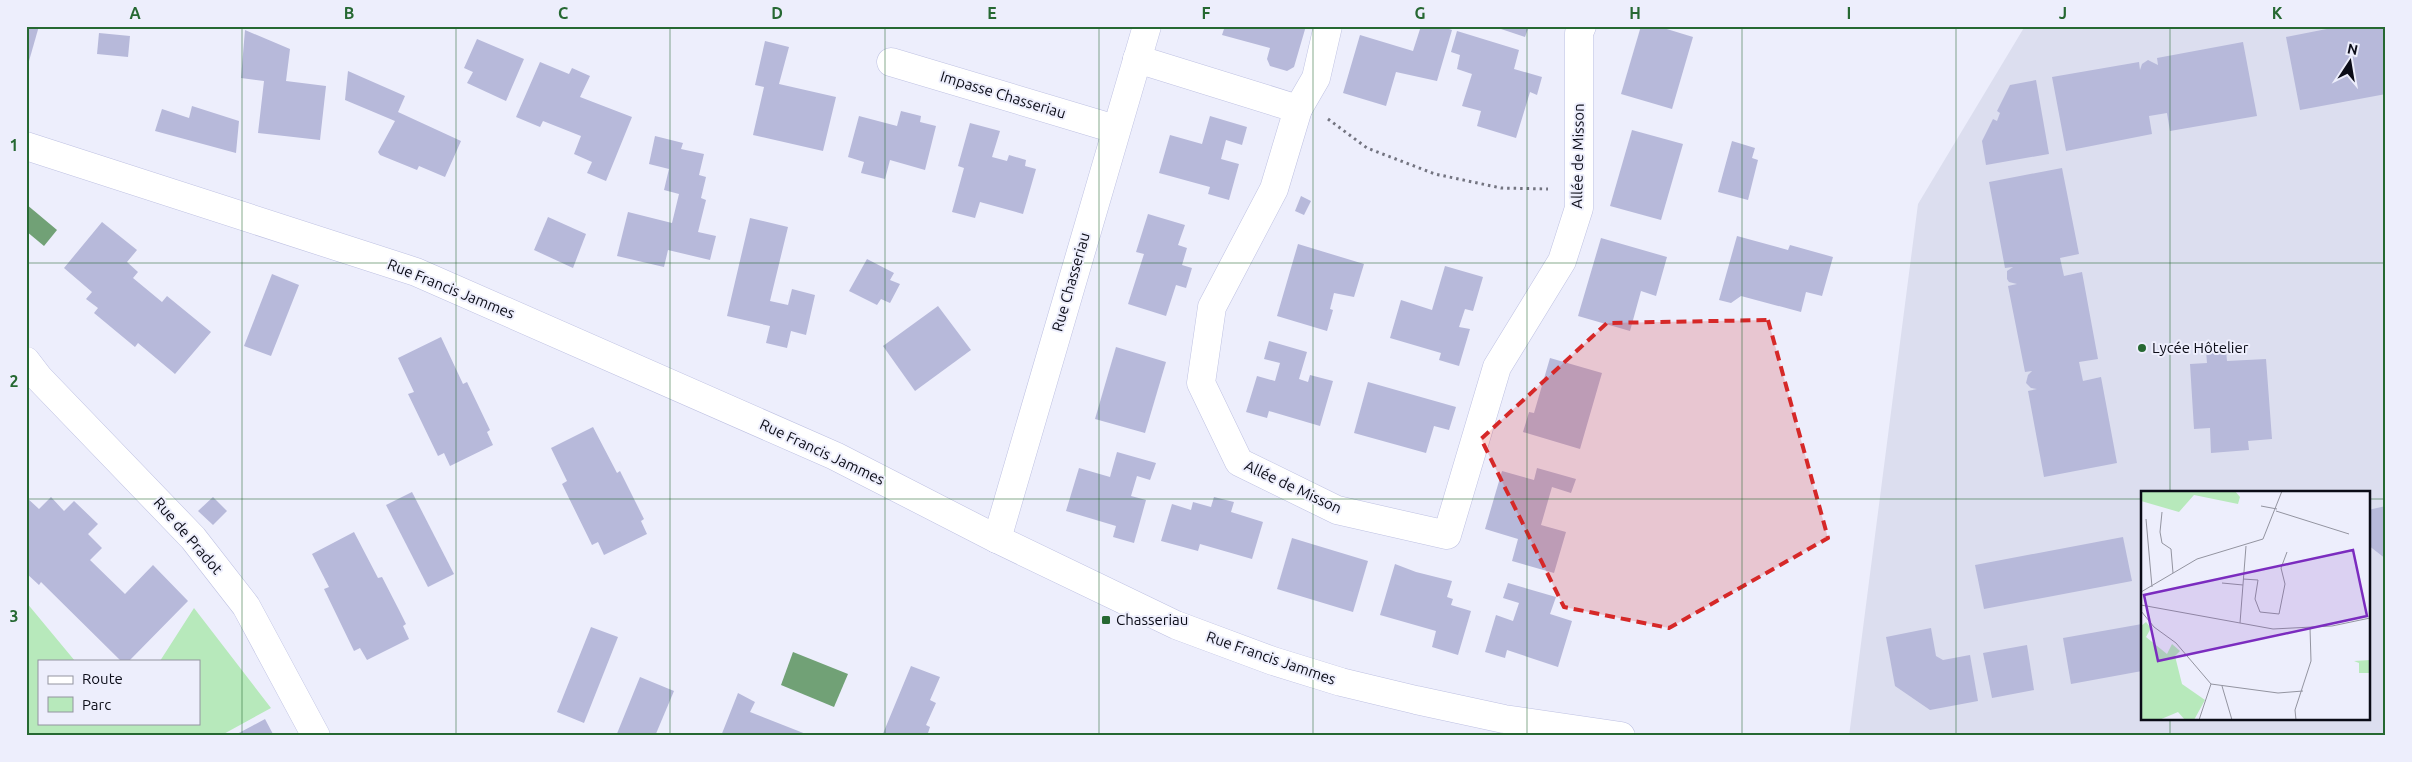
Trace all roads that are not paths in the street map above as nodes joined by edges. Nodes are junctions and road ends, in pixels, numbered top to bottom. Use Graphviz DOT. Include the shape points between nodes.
graph roads {
  1 [pos="1147,26"];
  2 [pos="1328,26"];
  3 [pos="1582,26"];
  4 [pos="1137,59"];
  5 [pos="891,62"];
  6 [pos="1298,109"];
  7 [pos="1116,129"];
  8 [pos="26,146"];
  9 [pos="26,361"];
  10 [pos="997,538"];
  11 [pos="316,736"];
  12 [pos="1620,736"];
  1 -- 4 [label="street, Rue Chasseriau"];
  2 -- 6 [label="street" via="1316,78"];
  3 -- 6 [label="street, Allée de Misson" via="1579,33 1579,208 1562,261 1497,367 1447,535 1337,510 1240,462 1201,383 1212,307 1274,189"];
  4 -- 6 [label="street"];
  4 -- 7 [label="street, Rue Chasseriau"];
  5 -- 7 [label="street, Impasse Chasseriau"];
  7 -- 10 [label="street, Rue Chasseriau"];
  8 -- 10 [label="street, Rue Francis Jammes" via="416,272 835,456"];
  9 -- 11 [label="street, Rue de Pradot" via="193,538 240,598"];
  10 -- 12 [label="street, Rue Francis Jammes" via="1176,625 1273,661 1416,700 1504,719"];
}
